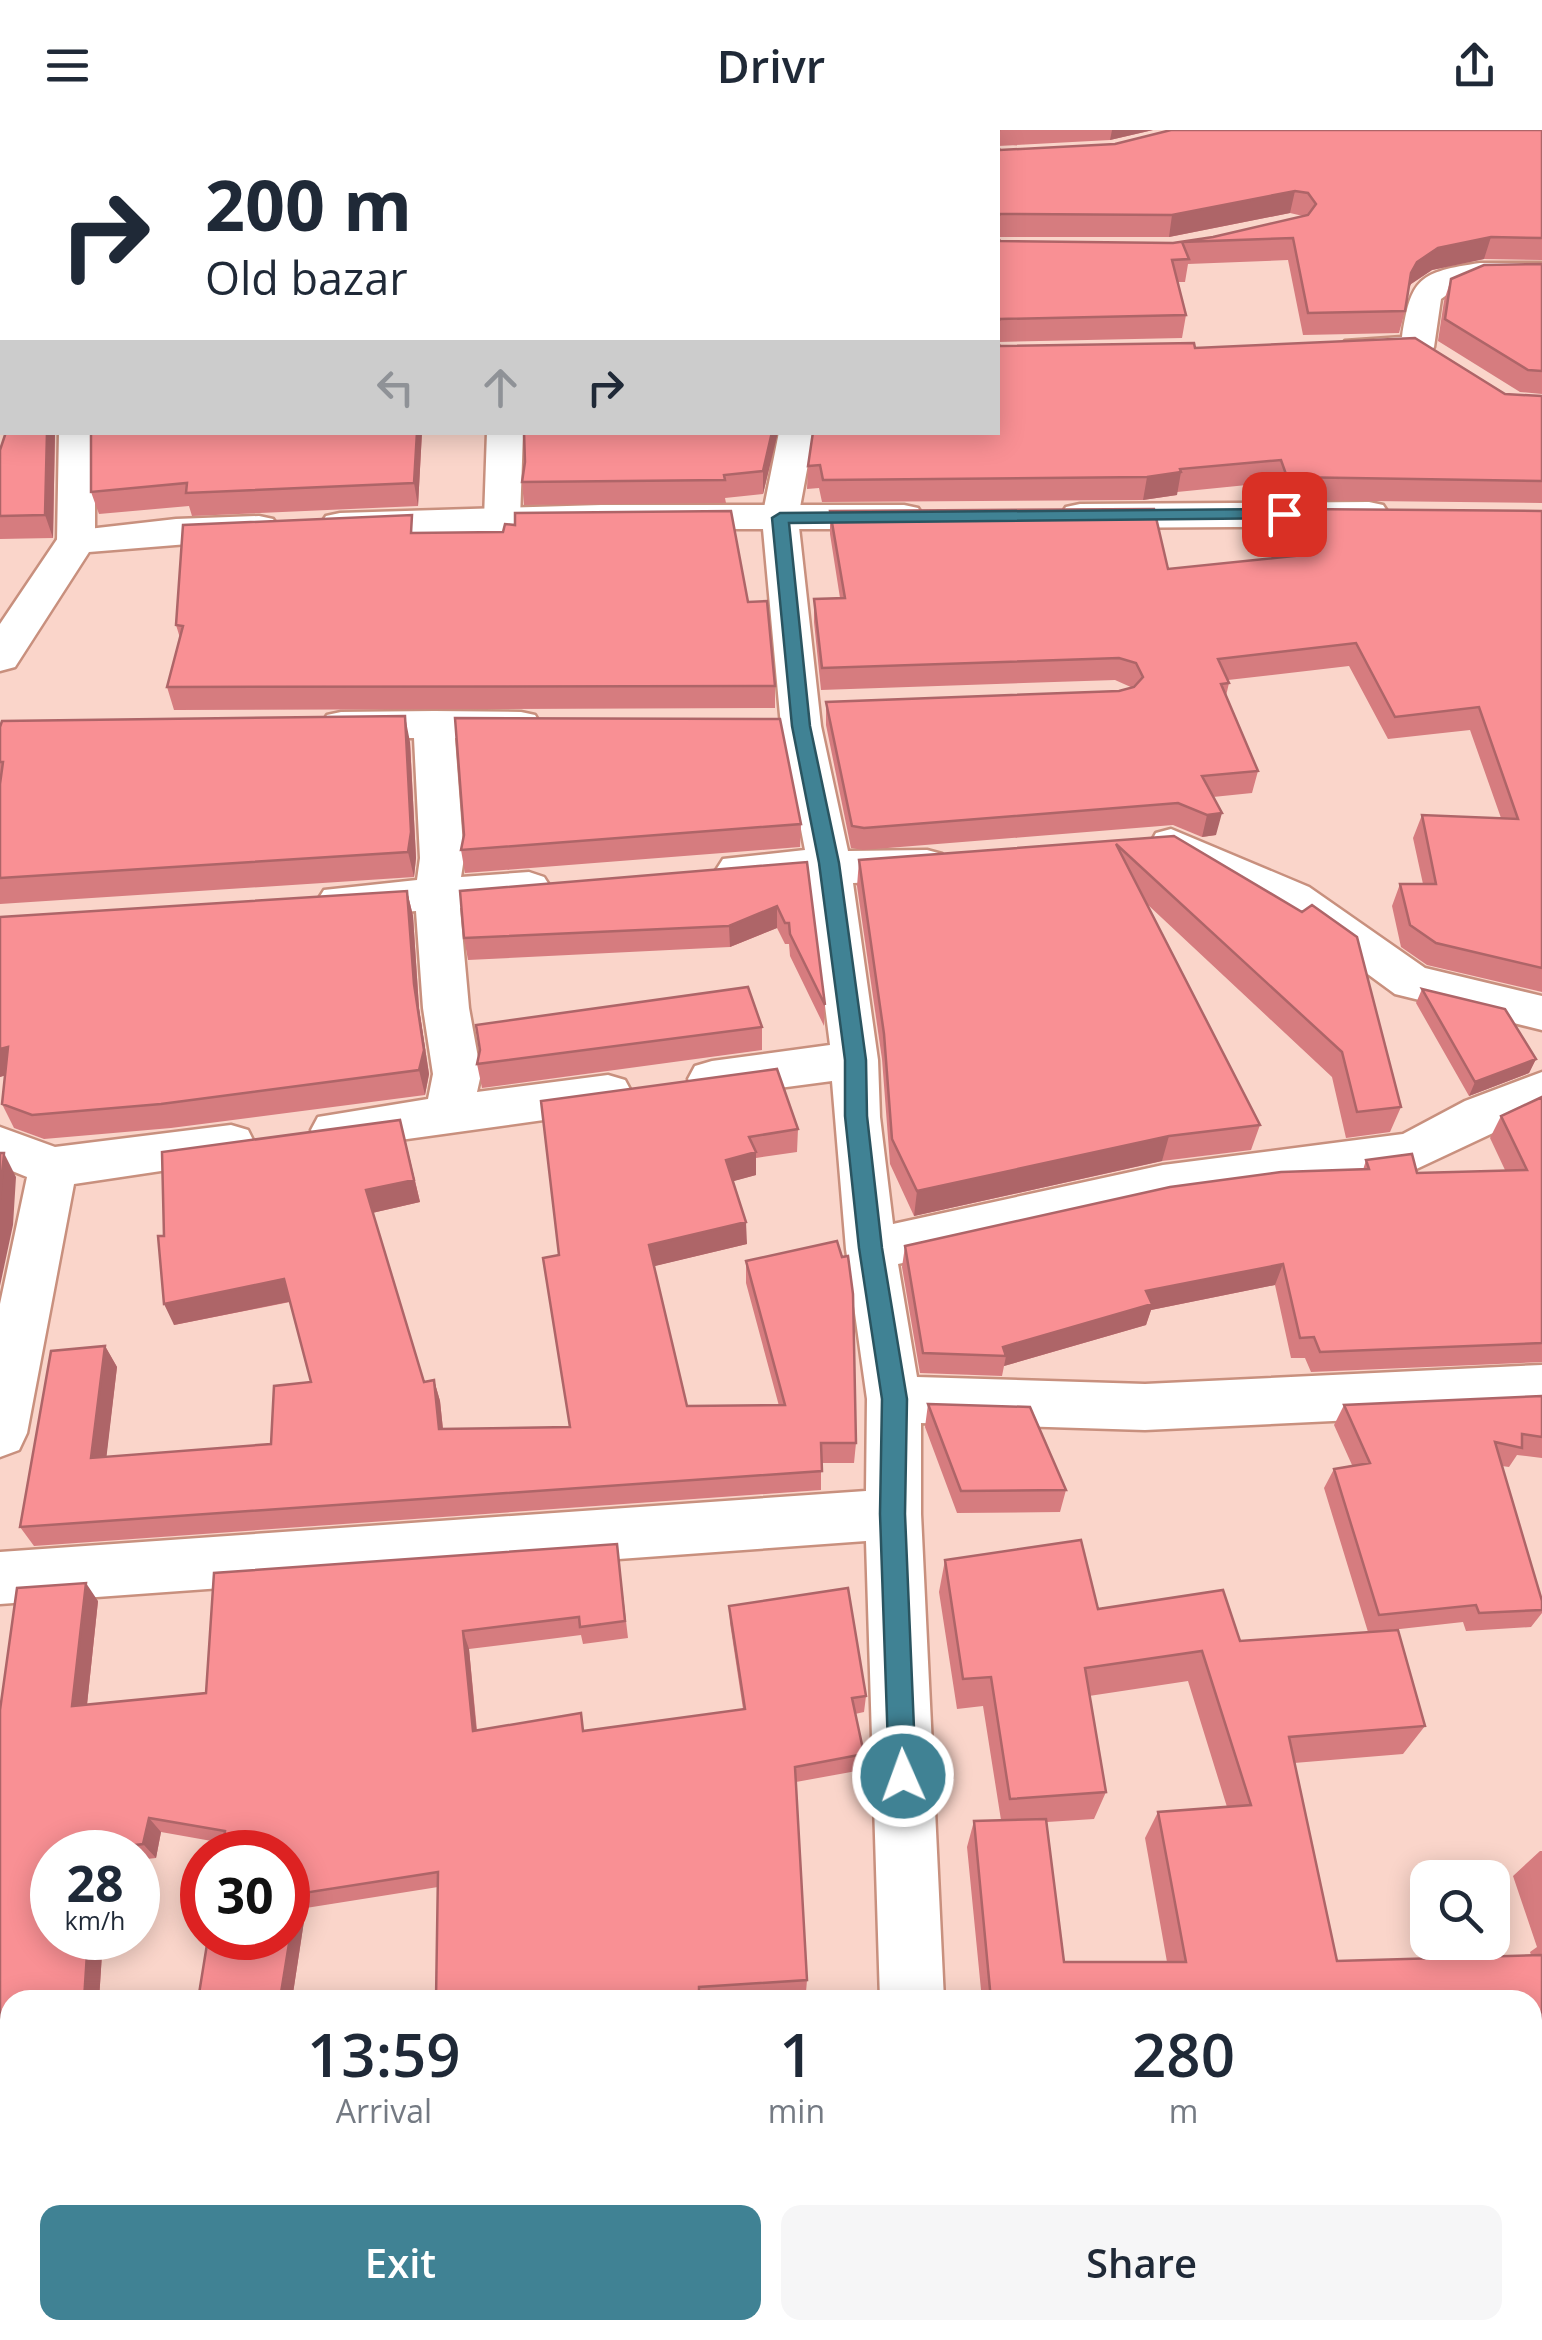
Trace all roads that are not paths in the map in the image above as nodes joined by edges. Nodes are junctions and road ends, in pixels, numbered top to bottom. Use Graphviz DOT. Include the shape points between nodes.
graph roads {
  1 [pos="1542,273"];
  2 [pos="1417,347"];
  3 [pos="1316,349"];
  4 [pos="1448,367"];
  5 [pos="78,435"];
  6 [pos="504,435"];
  7 [pos="796,435"];
  8 [pos="1414,515"];
  9 [pos="1044,516"];
  10 [pos="946,517"];
  11 [pos="780,518"];
  12 [pos="502,520"];
  13 [pos="76,541"];
  14 [pos="0,657"];
  15 [pos="434,724"];
  16 [pos="568,725"];
  17 [pos="296,726"];
  18 [pos="1137,844"];
  19 [pos="973,862"];
  20 [pos="829,863"];
  21 [pos="692,874"];
  22 [pos="574,884"];
  23 [pos="437,895"];
  24 [pos="298,904"];
  25 [pos="1542,1013"];
  26 [pos="855,1060"];
  27 [pos="1542,1090"];
  28 [pos="448,1115"];
  29 [pos="0,1146"];
  30 [pos="53,1168"];
  31 [pos="871,1248"];
  32 [pos="1542,1388"];
  33 [pos="894,1399"];
  34 [pos="0,1432"];
  35 [pos="892,1514"];
  36 [pos="0,1578"];
  37 [pos="912,1990"];
  1 -- 2 [label="street" via="1476,272 1441,280 1424,294"];
  2 -- 3 [label="street"];
  2 -- 4 [label="street"];
  5 -- 13 [label="street"];
  6 -- 12 [label="street"];
  7 -- 11 [label="street"];
  8 -- 9 [label="street"];
  10 -- 11 [label="street"];
  11 -- 12 [label="street"];
  11 -- 20 [label="street" via="801,716"];
  12 -- 13 [label="street" via="176,530"];
  13 -- 14 [label="street"];
  15 -- 16 [label="street"];
  15 -- 17 [label="street"];
  15 -- 23 [label="street" via="442,858"];
  18 -- 25 [label="street" via="1173,844 1294,898 1411,982"];
  19 -- 20 [label="street" via="863,869"];
  20 -- 21 [label="street"];
  20 -- 26 [label="street"];
  22 -- 23 [label="street"];
  23 -- 24 [label="street"];
  23 -- 28 [label="street" via="457,1074"];
  26 -- 28 [label="street"];
  26 -- 31 [label="street"];
  27 -- 31 [label="street" via="1412,1152 1163,1185"];
  28 -- 30 [label="street"];
  29 -- 30 [label="street"];
  30 -- 34 [label="street"];
  31 -- 33 [label="street"];
  32 -- 33 [label="street" via="1145,1407"];
  33 -- 35 [label="street"];
  35 -- 36 [label="street"];
  35 -- 37 [label="street"];
}
